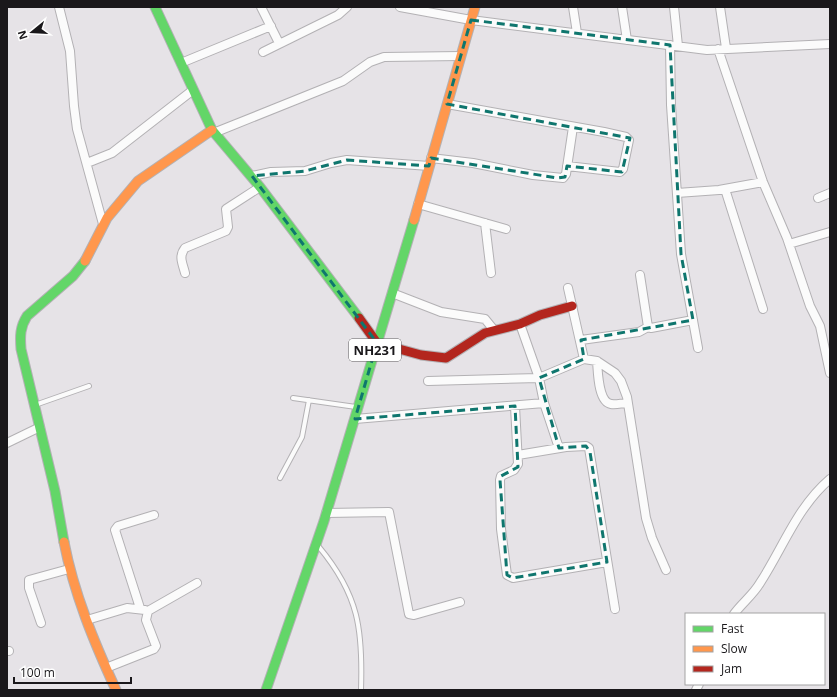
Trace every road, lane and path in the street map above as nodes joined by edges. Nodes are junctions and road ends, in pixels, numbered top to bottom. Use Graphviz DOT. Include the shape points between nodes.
graph roads {
  1 [pos="59,7"];
  2 [pos="156,7"];
  3 [pos="261,7"];
  4 [pos="347,7"];
  5 [pos="400,7"];
  6 [pos="475,7"];
  7 [pos="573,7"];
  8 [pos="622,7"];
  9 [pos="674,7"];
  10 [pos="720,7"];
  11 [pos="471,20"];
  12 [pos="271,26"];
  13 [pos="576,33"];
  14 [pos="627,40"];
  15 [pos="279,43"];
  16 [pos="830,44"];
  17 [pos="674,46"];
  18 [pos="722,49"];
  19 [pos="263,52"];
  20 [pos="461,56"];
  21 [pos="181,63"];
  22 [pos="193,90"];
  23 [pos="447,104"];
  24 [pos="573,127"];
  25 [pos="214,131"];
  26 [pos="430,162"];
  27 [pos="87,163"];
  28 [pos="567,166"];
  29 [pos="252,176"];
  30 [pos="763,182"];
  31 [pos="260,187"];
  32 [pos="725,189"];
  33 [pos="677,193"];
  34 [pos="830,193"];
  35 [pos="818,198"];
  36 [pos="418,204"];
  37 [pos="484,223"];
  38 [pos="103,224"];
  39 [pos="506,229"];
  40 [pos="830,232"];
  41 [pos="789,244"];
  42 [pos="185,273"];
  43 [pos="491,273"];
  44 [pos="640,275"];
  45 [pos="568,288"];
  46 [pos="392,294"];
  47 [pos="572,306"];
  48 [pos="763,309"];
  49 [pos="693,320"];
  50 [pos="520,324"];
  51 [pos="648,327"];
  52 [pos="494,330"];
  53 [pos="581,340"];
  54 [pos="377,343"];
  55 [pos="698,348"];
  56 [pos="584,359"];
  57 [pos="597,361"];
  58 [pos="830,373"];
  59 [pos="539,378"];
  60 [pos="428,381"];
  61 [pos="89,386"];
  62 [pos="293,398"];
  63 [pos="309,400"];
  64 [pos="544,402"];
  65 [pos="627,403"];
  66 [pos="34,405"];
  67 [pos="515,406"];
  68 [pos="358,407"];
  69 [pos="355,419"];
  70 [pos="40,427"];
  71 [pos="7,443"];
  72 [pos="559,448"];
  73 [pos="518,455"];
  74 [pos="280,478"];
  75 [pos="830,479"];
  76 [pos="326,513"];
  77 [pos="154,515"];
  78 [pos="316,544"];
  79 [pos="607,562"];
  80 [pos="69,569"];
  81 [pos="666,570"];
  82 [pos="197,583"];
  83 [pos="460,602"];
  84 [pos="615,608"];
  85 [pos="144,609"];
  86 [pos="735,613"];
  87 [pos="87,620"];
  88 [pos="41,624"];
  89 [pos="106,668"];
  90 [pos="116,690"];
  91 [pos="266,690"];
  92 [pos="361,690"];
  1 -- 27 [label="street" via="70,51 77,129"];
  2 -- 21 [label="main road"];
  3 -- 12 [label="street"];
  4 -- 15 [label="street" via="338,15"];
  5 -- 11 [label="street"];
  6 -- 11 [label="main road, NH231"];
  7 -- 13 [label="street"];
  8 -- 14 [label="street"];
  9 -- 17 [label="street"];
  10 -- 18 [label="street"];
  11 -- 13 [label="street"];
  11 -- 20 [label="main road, NH231"];
  12 -- 15 [label="street"];
  12 -- 21 [label="street"];
  13 -- 14 [label="street"];
  14 -- 17 [label="street"];
  15 -- 19 [label="street"];
  16 -- 18 [label="street"];
  17 -- 18 [label="street"];
  17 -- 33 [label="street" via="671,105"];
  18 -- 30 [label="street"];
  20 -- 23 [label="main road, NH231"];
  20 -- 25 [label="street" via="377,59 343,81"];
  21 -- 22 [label="main road"];
  22 -- 25 [label="main road"];
  22 -- 27 [label="street" via="112,153"];
  23 -- 24 [label="street"];
  23 -- 26 [label="main road, NH231"];
  24 -- 28 [label="street"];
  24 -- 28 [label="street" via="626,137 629,145 620,172"];
  25 -- 29 [label="main road"];
  25 -- 38 [label="main road" via="138,181"];
  26 -- 28 [label="street" via="473,163 558,178 565,176"];
  26 -- 29 [label="street" via="346,160 305,171 272,172"];
  26 -- 36 [label="main road, NH231"];
  27 -- 38 [label="street"];
  29 -- 31 [label="main road"];
  30 -- 32 [label="street"];
  30 -- 41 [label="street"];
  31 -- 42 [label="street" via="226,209 226,231 185,248 181,258"];
  31 -- 54 [label="main road"];
  32 -- 33 [label="street"];
  32 -- 48 [label="street"];
  33 -- 49 [label="street" via="681,254"];
  34 -- 35 [label="street"];
  36 -- 37 [label="street"];
  36 -- 46 [label="main road, NH231"];
  37 -- 39 [label="street"];
  37 -- 43 [label="street"];
  38 -- 66 [label="main road" via="81,268 27,316 20,329 21,349"];
  40 -- 41 [label="street"];
  41 -- 58 [label="street" via="823,336"];
  44 -- 51 [label="street"];
  45 -- 47 [label="street"];
  46 -- 52 [label="street" via="441,312 485,319"];
  46 -- 54 [label="main road, NH231"];
  47 -- 50 [label="main road"];
  47 -- 53 [label="street"];
  49 -- 51 [label="street"];
  49 -- 55 [label="street"];
  50 -- 52 [label="main road"];
  50 -- 59 [label="street"];
  51 -- 53 [label="street" via="639,332"];
  52 -- 54 [label="main road" via="472,340 446,358 426,356"];
  53 -- 56 [label="street"];
  54 -- 68 [label="main road, NH231"];
  56 -- 57 [label="street"];
  56 -- 59 [label="street"];
  57 -- 65 [label="street" via="615,373 621,381"];
  57 -- 65 [label="street" via="604,400 610,404"];
  59 -- 60 [label="street"];
  59 -- 64 [label="street"];
  61 -- 66 [label="lane"];
  62 -- 63 [label="lane"];
  63 -- 68 [label="lane"];
  63 -- 74 [label="lane" via="302,438"];
  64 -- 67 [label="street"];
  64 -- 72 [label="street"];
  65 -- 81 [label="street" via="646,518"];
  66 -- 70 [label="main road"];
  67 -- 69 [label="street"];
  67 -- 73 [label="street"];
  68 -- 69 [label="main road, NH231"];
  69 -- 76 [label="main road, NH231"];
  70 -- 71 [label="street"];
  70 -- 80 [label="main road"];
  72 -- 73 [label="street"];
  72 -- 79 [label="street" via="582,445 589,448"];
  73 -- 79 [label="street" via="517,468 502,476 500,480 501,529 507,575 514,578"];
  75 -- 86 [label="street" via="801,512 759,585"];
  76 -- 78 [label="main road, NH231"];
  76 -- 83 [label="street" via="389,512 409,614 414,615"];
  77 -- 85 [label="street" via="118,526 115,530"];
  78 -- 91 [label="main road, NH231"];
  78 -- 92 [label="lane" via="344,581 356,615 361,641"];
  79 -- 84 [label="street"];
  80 -- 87 [label="main road"];
  80 -- 88 [label="street" via="29,580 29,588"];
  82 -- 85 [label="street"];
  85 -- 87 [label="street" via="126,608"];
  85 -- 89 [label="street" via="156,646"];
  87 -- 89 [label="main road"];
  89 -- 90 [label="main road"];
}
